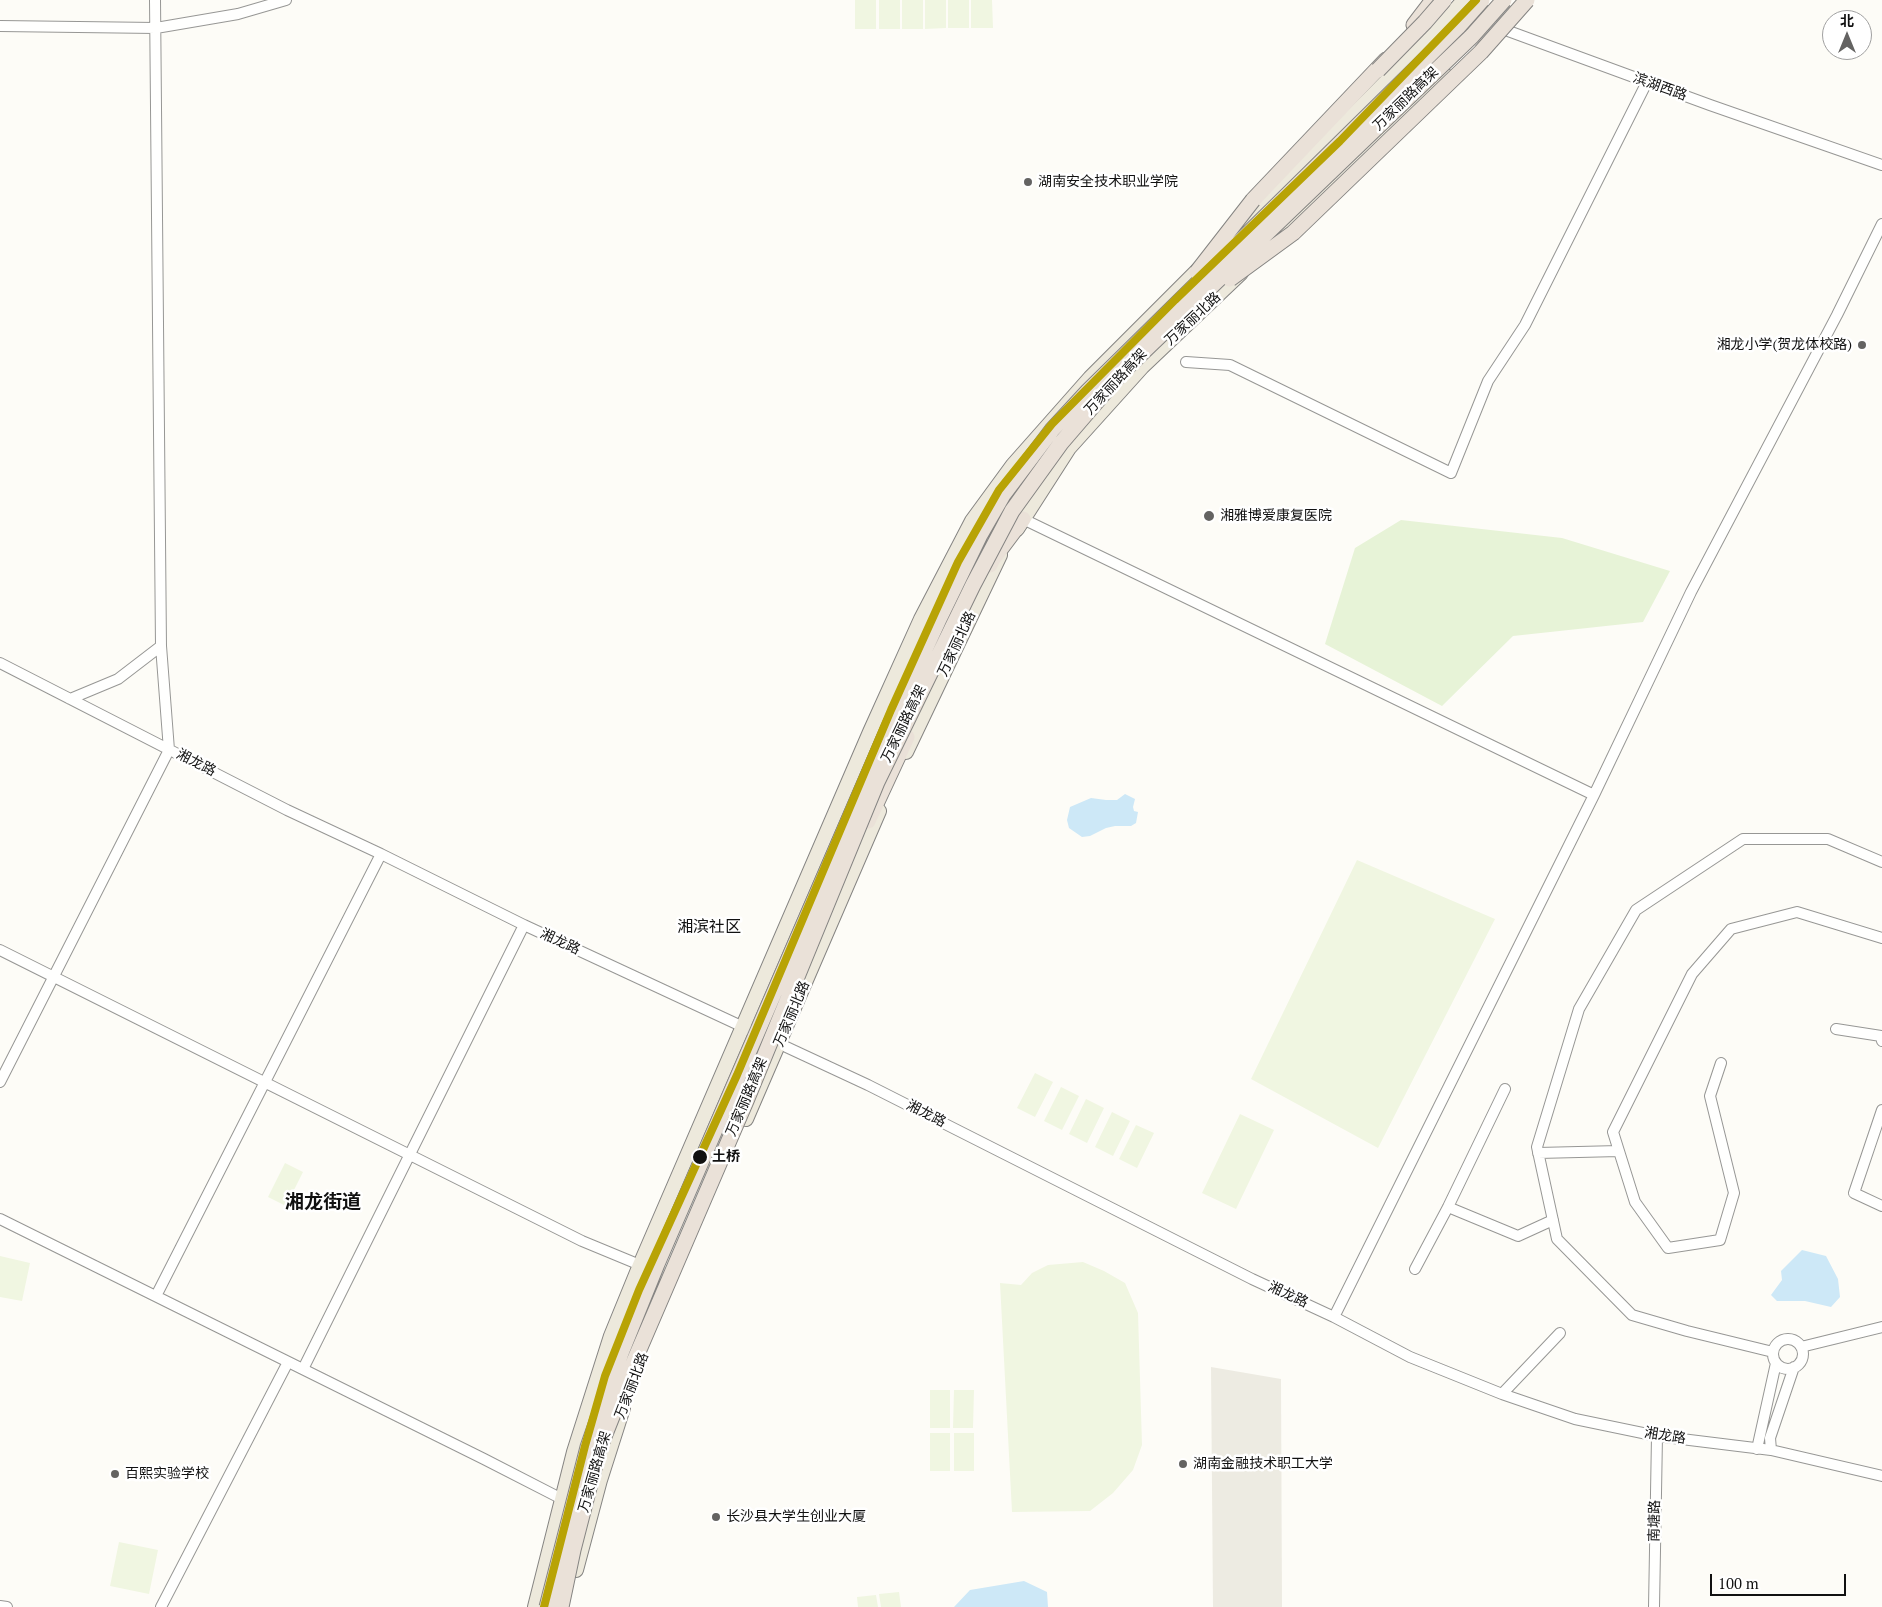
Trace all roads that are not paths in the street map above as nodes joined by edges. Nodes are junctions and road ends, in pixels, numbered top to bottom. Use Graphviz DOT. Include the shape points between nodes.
graph roads {
  1 [pos="155,0"];
  2 [pos="286,0"];
  3 [pos="1433,0"];
  4 [pos="1442,0"];
  5 [pos="1482,0"];
  6 [pos="1504,0"];
  7 [pos="1518,0"];
  8 [pos="1527,0"];
  9 [pos="1460,5"];
  10 [pos="0,26"];
  11 [pos="156,28"];
  12 [pos="1496,28"];
  13 [pos="1378,70"];
  14 [pos="1647,82"];
  15 [pos="1882,165"];
  16 [pos="1882,224"];
  17 [pos="1169,318"];
  18 [pos="1186,362"];
  19 [pos="1024,519"];
  20 [pos="161,646"];
  21 [pos="0,663"];
  22 [pos="70,699"];
  23 [pos="169,750"];
  24 [pos="1594,795"];
  25 [pos="381,854"];
  26 [pos="1882,862"];
  27 [pos="821,919"];
  28 [pos="524,926"];
  29 [pos="1882,938"];
  30 [pos="0,950"];
  31 [pos="53,976"];
  32 [pos="743,1026"];
  33 [pos="1836,1029"];
  34 [pos="1882,1041"];
  35 [pos="779,1044"];
  36 [pos="1721,1063"];
  37 [pos="0,1082"];
  38 [pos="264,1083"];
  39 [pos="1506,1089"];
  40 [pos="1882,1110"];
  41 [pos="1619,1151"];
  42 [pos="1538,1153"];
  43 [pos="409,1155"];
  44 [pos="1882,1206"];
  45 [pos="1448,1207"];
  46 [pos="0,1219"];
  47 [pos="1553,1220"];
  48 [pos="640,1265"];
  49 [pos="1415,1269"];
  50 [pos="156,1296"];
  51 [pos="1334,1317"];
  52 [pos="1882,1327"];
  53 [pos="1560,1333"];
  54 [pos="1801,1346"];
  55 [pos="1773,1352"];
  56 [pos="288,1362"];
  57 [pos="1776,1363"];
  58 [pos="1794,1367"];
  59 [pos="303,1369"];
  60 [pos="1502,1394"];
  61 [pos="1656,1436"];
  62 [pos="1757,1449"];
  63 [pos="1772,1450"];
  64 [pos="1882,1476"];
  65 [pos="562,1499"];
  66 [pos="0,1606"];
  67 [pos="7,1607"];
  68 [pos="161,1607"];
  69 [pos="536,1607"];
  70 [pos="547,1607"];
  71 [pos="561,1607"];
  72 [pos="568,1607"];
  73 [pos="1654,1607"];
  1 -- 11 [label="street"];
  2 -- 11 [label="street" via="238,14"];
  3 -- 13 [label="highway, bridge"];
  4 -- 9 [label="street, 滨湖西路"];
  4 -- 13 [label="highway, bridge"];
  5 -- 17 [label="highway, 万家丽路高架, bridge"];
  6 -- 17 [label="highway, 万家丽路高架, bridge" via="1472,36"];
  7 -- 12 [label="main road, 万家丽北路"];
  8 -- 17 [label="highway, bridge" via="1481,52 1293,232"];
  9 -- 12 [label="street, 滨湖西路"];
  9 -- 32 [label="main road" via="1090,378 1013,466 972,521 917,627"];
  10 -- 11 [label="street"];
  11 -- 20 [label="street"];
  12 -- 14 [label="street, 滨湖西路"];
  12 -- 19 [label="main road, 万家丽北路" via="1142,367 1069,448"];
  13 -- 17 [label="highway, bridge" via="1253,200"];
  14 -- 15 [label="street, 滨湖西路"];
  14 -- 18 [label="street" via="1526,325 1488,381 1451,473 1230,365"];
  16 -- 24 [label="street" via="1692,592"];
  17 -- 27 [label="highway, 万家丽路高架, bridge" via="1061,443 1012,511 877,782"];
  17 -- 70 [label="highway, 万家丽路高架, bridge" via="1088,391 1052,430 1003,495 939,619 863,785 620,1353 588,1447"];
  19 -- 24 [label="street"];
  19 -- 27 [label="highway, bridge" via="993,559"];
  19 -- 35 [label="main road, 万家丽北路" via="997,560 885,797"];
  20 -- 22 [label="street" via="118,679"];
  20 -- 23 [label="street"];
  21 -- 22 [label="street, 湘龙路"];
  22 -- 23 [label="street, 湘龙路"];
  23 -- 25 [label="street, 湘龙路"];
  23 -- 31 [label="street"];
  24 -- 51 [label="street"];
  25 -- 28 [label="street, 湘龙路"];
  25 -- 38 [label="street"];
  26 -- 42 [label="street" via="1828,839 1743,839 1636,910 1579,1009 1537,1147"];
  27 -- 71 [label="highway, 万家丽路高架, bridge" via="599,1449"];
  28 -- 32 [label="street, 湘龙路"];
  28 -- 43 [label="street"];
  29 -- 41 [label="street" via="1797,912 1731,929 1692,974 1613,1132"];
  30 -- 31 [label="street"];
  31 -- 37 [label="street"];
  31 -- 38 [label="street"];
  32 -- 35 [label="street, 湘龙路"];
  32 -- 48 [label="main road"];
  33 -- 34 [label="street" via="1881,1036"];
  35 -- 51 [label="street, 湘龙路"];
  35 -- 72 [label="main road, 万家丽北路" via="619,1419"];
  36 -- 41 [label="street" via="1710,1096 1734,1193 1720,1240 1668,1248 1635,1202"];
  38 -- 43 [label="street"];
  38 -- 50 [label="street"];
  39 -- 45 [label="street"];
  40 -- 44 [label="street" via="1854,1193"];
  41 -- 42 [label="street"];
  42 -- 47 [label="street"];
  43 -- 48 [label="street" via="582,1241"];
  43 -- 59 [label="street"];
  45 -- 47 [label="street" via="1518,1236"];
  45 -- 49 [label="street"];
  46 -- 50 [label="street"];
  47 -- 55 [label="street" via="1557,1239 1632,1315"];
  48 -- 65 [label="main road" via="589,1401"];
  50 -- 56 [label="street"];
  51 -- 60 [label="street, 湘龙路" via="1410,1357"];
  52 -- 54 [label="street"];
  53 -- 60 [label="street"];
  54 -- 55 [label="street" via="1786,1339 1777,1344"];
  54 -- 58 [label="street" via="1802,1359"];
  55 -- 57 [label="street"];
  56 -- 59 [label="street"];
  56 -- 68 [label="street"];
  57 -- 58 [label="street" via="1786,1368"];
  57 -- 62 [label="street"];
  58 -- 63 [label="street" via="1770,1438"];
  59 -- 65 [label="street"];
  60 -- 61 [label="street, 湘龙路" via="1575,1419"];
  61 -- 62 [label="street, 湘龙路"];
  61 -- 73 [label="street, 南塘路"];
  62 -- 63 [label="street, 湘龙路"];
  63 -- 64 [label="street, 湘龙路"];
  65 -- 69 [label="main road"];
  66 -- 67 [label="street"];
}
